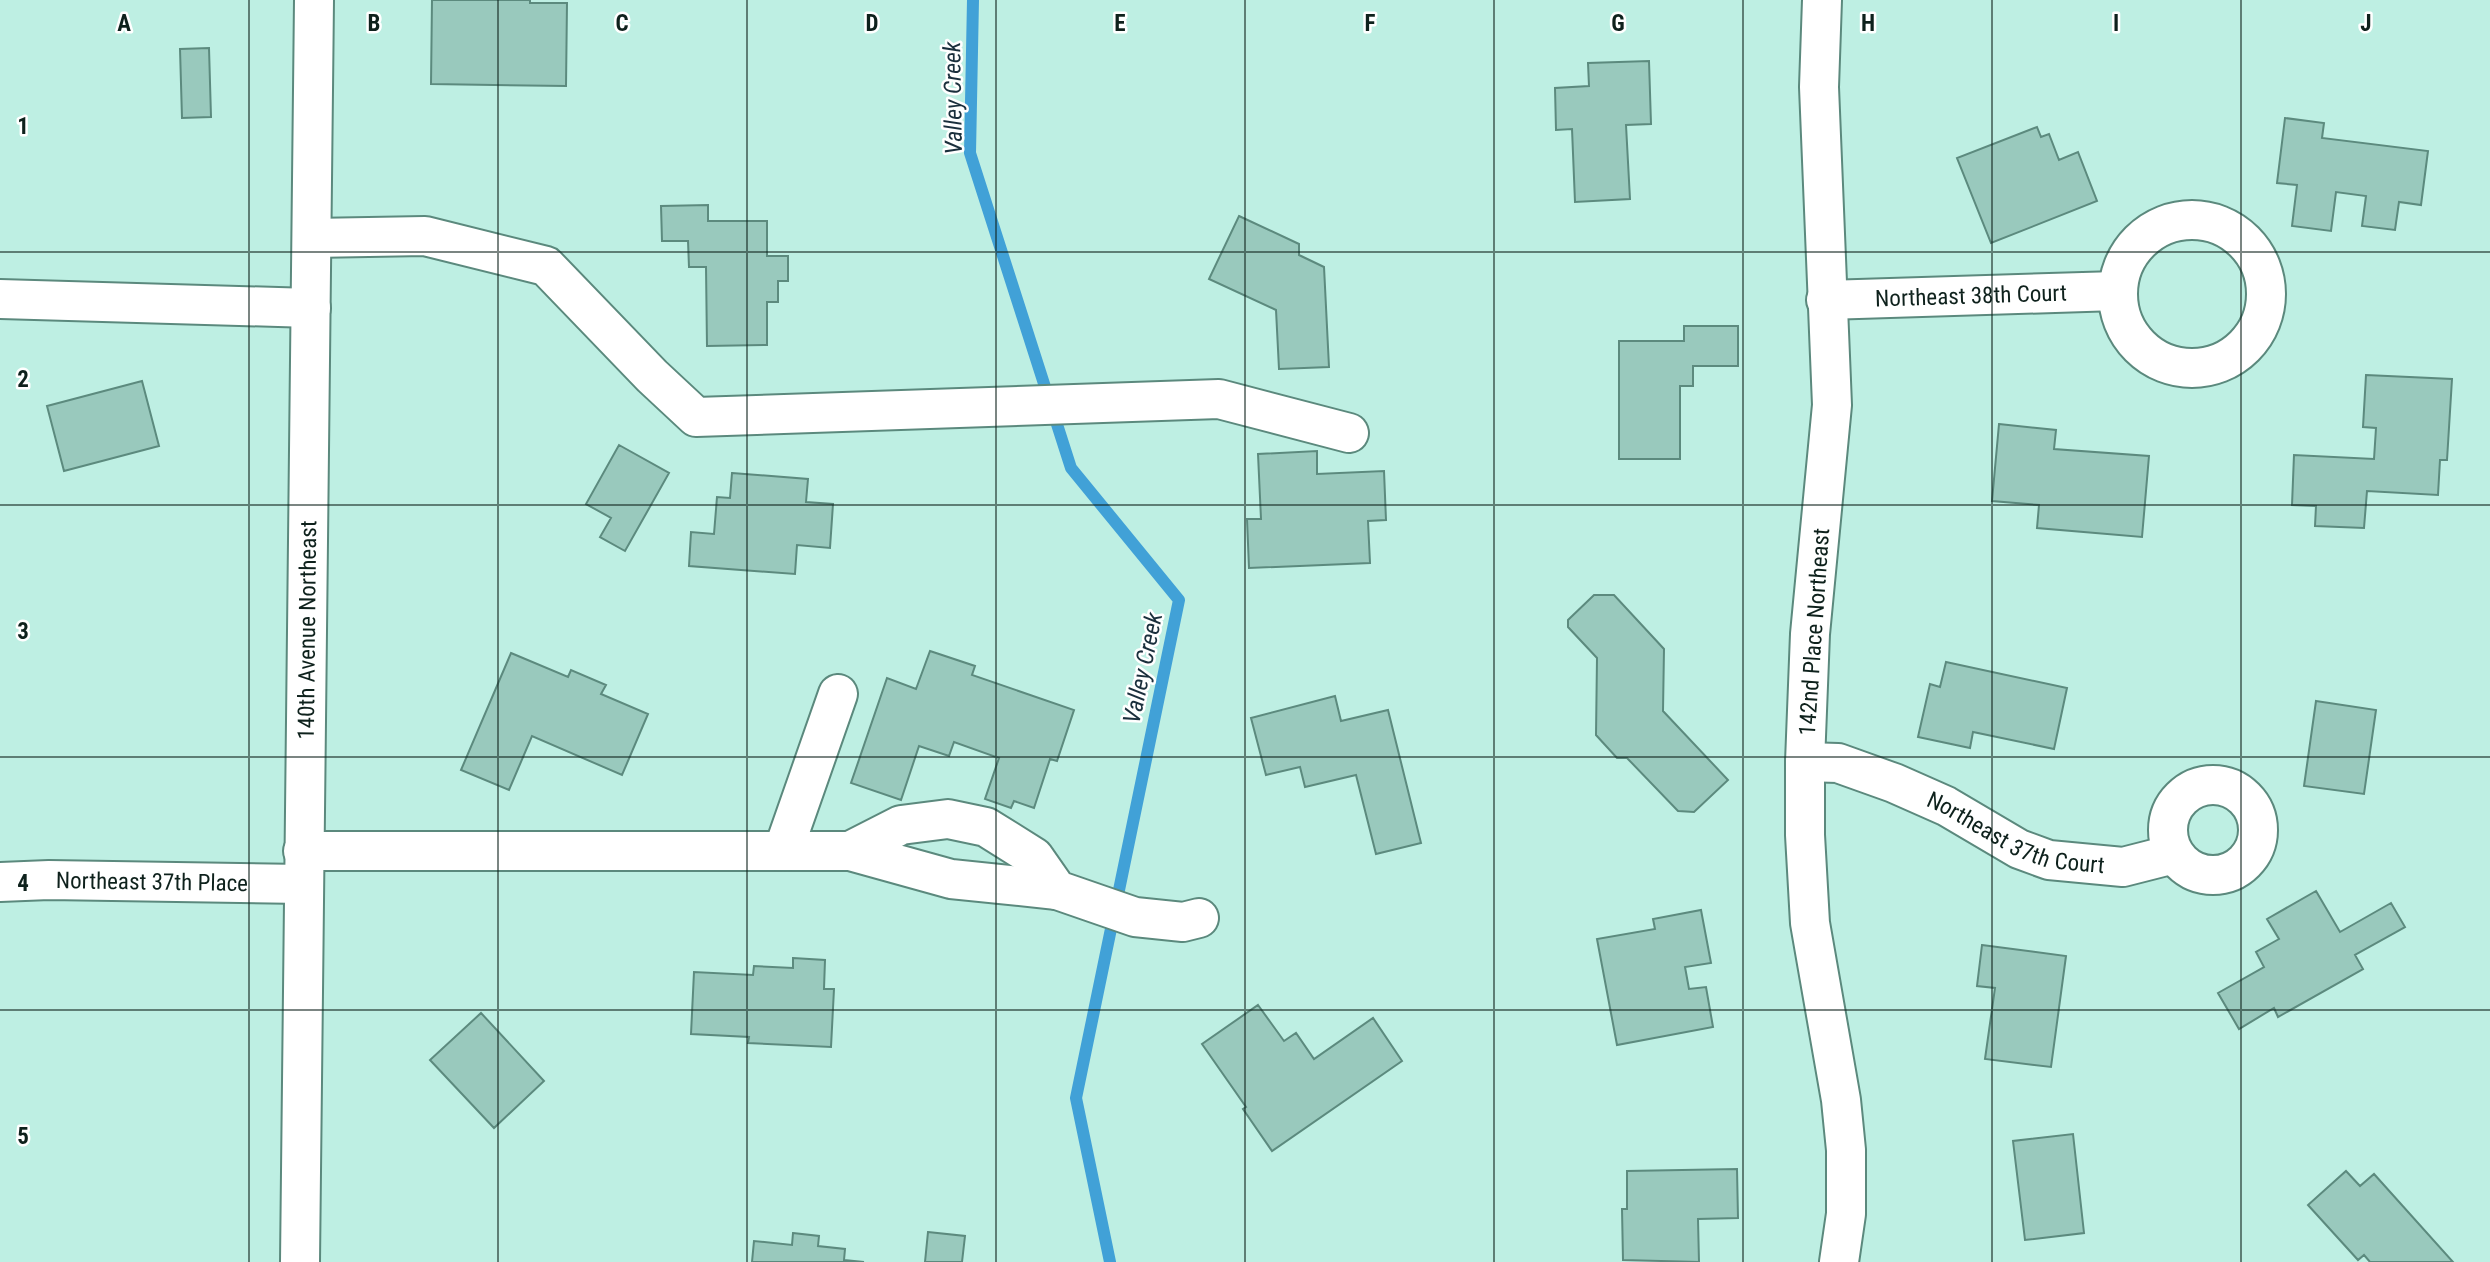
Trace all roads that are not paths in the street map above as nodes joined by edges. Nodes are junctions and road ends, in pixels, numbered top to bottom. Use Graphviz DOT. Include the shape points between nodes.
graph roads {
  1 [pos="314,0"];
  2 [pos="1822,0"];
  3 [pos="312,238"];
  4 [pos="2117,291"];
  5 [pos="0,299"];
  6 [pos="1826,300"];
  7 [pos="312,308"];
  8 [pos="1349,433"];
  9 [pos="838,694"];
  10 [pos="1805,771"];
  11 [pos="783,851"];
  12 [pos="850,851"];
  13 [pos="2174,854"];
  14 [pos="303,868"];
  15 [pos="0,882"];
  16 [pos="1057,890"];
  17 [pos="1199,918"];
  18 [pos="300,1262"];
  19 [pos="1839,1262"];
  1 -- 3 [label="street, 140th Avenue Northeast"];
  2 -- 6 [label="street, 142nd Place Northeast" via="1819,88"];
  3 -- 7 [label="street, 140th Avenue Northeast"];
  3 -- 8 [label="street" via="425,236 546,266 696,417 1219,399"];
  4 -- 6 [label="street, Northeast 38th Court"];
  5 -- 7 [label="street"];
  6 -- 10 [label="street, 142nd Place Northeast" via="1832,405 1810,634"];
  7 -- 14 [label="street, 140th Avenue Northeast"];
  9 -- 11 [label="street"];
  10 -- 13 [label="street, Northeast 37th Court" via="1834,781 1861,771 1894,783 1946,806 2018,849 2049,860 2123,867"];
  10 -- 19 [label="street, 142nd Place Northeast" via="1810,923 1846,1150 1846,1214"];
  11 -- 12 [label="street, Northeast 37th Place"];
  11 -- 14 [label="street, Northeast 37th Place"];
  12 -- 16 [label="street" via="951,879"];
  12 -- 16 [label="street" via="901,825 948,819 986,827 1034,857"];
  14 -- 15 [label="street, Northeast 37th Place"];
  14 -- 18 [label="street, 140th Avenue Northeast"];
  16 -- 17 [label="street" via="1135,917 1183,922"];
}
